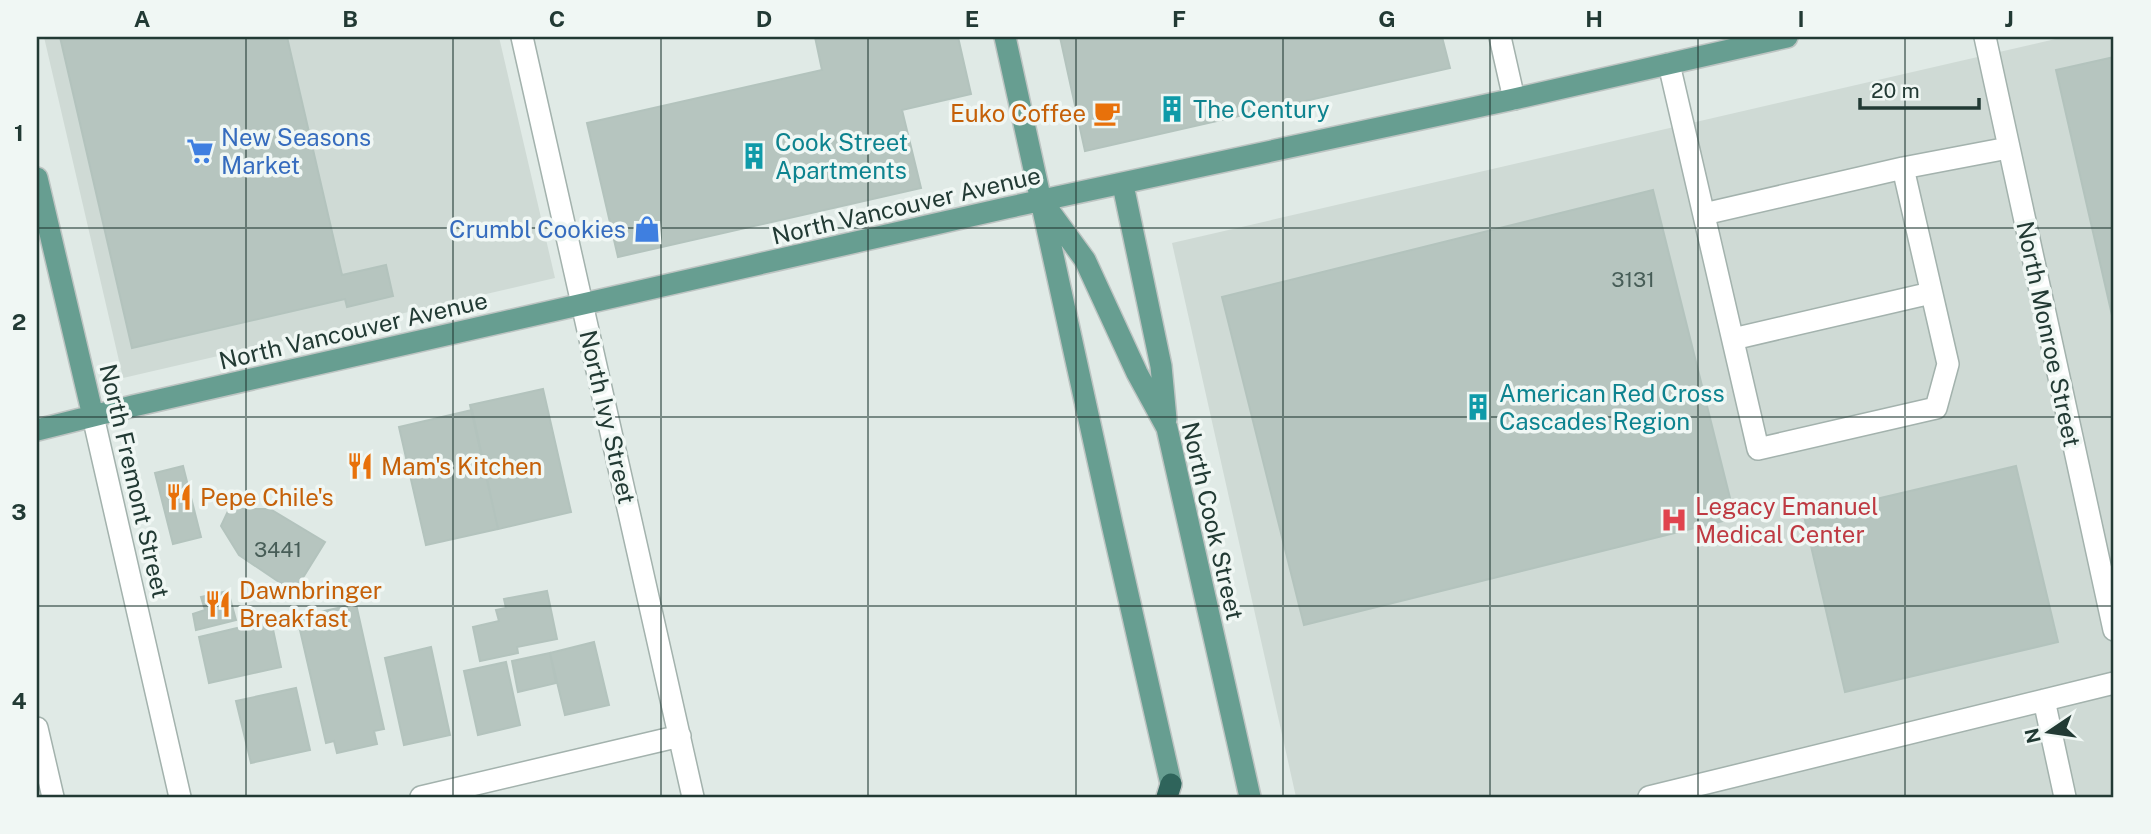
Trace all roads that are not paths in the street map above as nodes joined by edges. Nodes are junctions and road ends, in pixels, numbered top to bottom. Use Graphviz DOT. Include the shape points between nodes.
graph roads {
  1 [pos="522,37"];
  2 [pos="1005,37"];
  3 [pos="1500,37"];
  4 [pos="1787,37"];
  5 [pos="1985,37"];
  6 [pos="1669,64"];
  7 [pos="1514,99"];
  8 [pos="2008,148"];
  9 [pos="1903,168"];
  10 [pos="37,178"];
  11 [pos="1123,185"];
  12 [pos="1042,201"];
  13 [pos="1704,214"];
  14 [pos="1931,293"];
  15 [pos="582,304"];
  16 [pos="1733,339"];
  17 [pos="93,416"];
  18 [pos="1167,428"];
  19 [pos="37,430"];
  20 [pos="2114,630"];
  21 [pos="2114,683"];
  22 [pos="2044,700"];
  23 [pos="37,728"];
  24 [pos="680,736"];
  25 [pos="1171,793"];
  26 [pos="53,797"];
  27 [pos="180,797"];
  28 [pos="421,797"];
  29 [pos="693,797"];
  30 [pos="1250,797"];
  31 [pos="1649,797"];
  32 [pos="2065,797"];
  1 -- 15 [label="street, North Ivy Street"];
  2 -- 12 [label="main road, North Cook Street"];
  3 -- 7 [label="street"];
  4 -- 6 [label="main road, North Vancouver Avenue"];
  5 -- 8 [label="street, North Monroe Street"];
  6 -- 7 [label="main road, North Vancouver Avenue"];
  6 -- 13 [label="street"];
  7 -- 11 [label="main road, North Vancouver Avenue"];
  8 -- 9 [label="street"];
  8 -- 20 [label="street, North Monroe Street"];
  9 -- 13 [label="street"];
  9 -- 14 [label="street"];
  10 -- 17 [label="main road, North Fremont Street"];
  11 -- 12 [label="main road, North Vancouver Avenue"];
  11 -- 18 [label="main road" via="1161,366"];
  12 -- 15 [label="main road, North Vancouver Avenue"];
  12 -- 18 [label="main road, North Cook Street" via="1085,260"];
  12 -- 25 [label="main road, North Cook Street"];
  13 -- 16 [label="street"];
  14 -- 16 [label="street"];
  14 -- 16 [label="street" via="1948,364 1936,408 1758,449"];
  15 -- 17 [label="main road, North Vancouver Avenue"];
  15 -- 24 [label="street, North Ivy Street"];
  17 -- 19 [label="main road, North Vancouver Avenue"];
  17 -- 27 [label="street, North Fremont Street"];
  18 -- 30 [label="main road, North Cook Street"];
  21 -- 22 [label="street"];
  22 -- 31 [label="street"];
  22 -- 32 [label="street"];
  23 -- 26 [label="street"];
  24 -- 28 [label="street"];
  24 -- 29 [label="street, North Ivy Street"];
}
